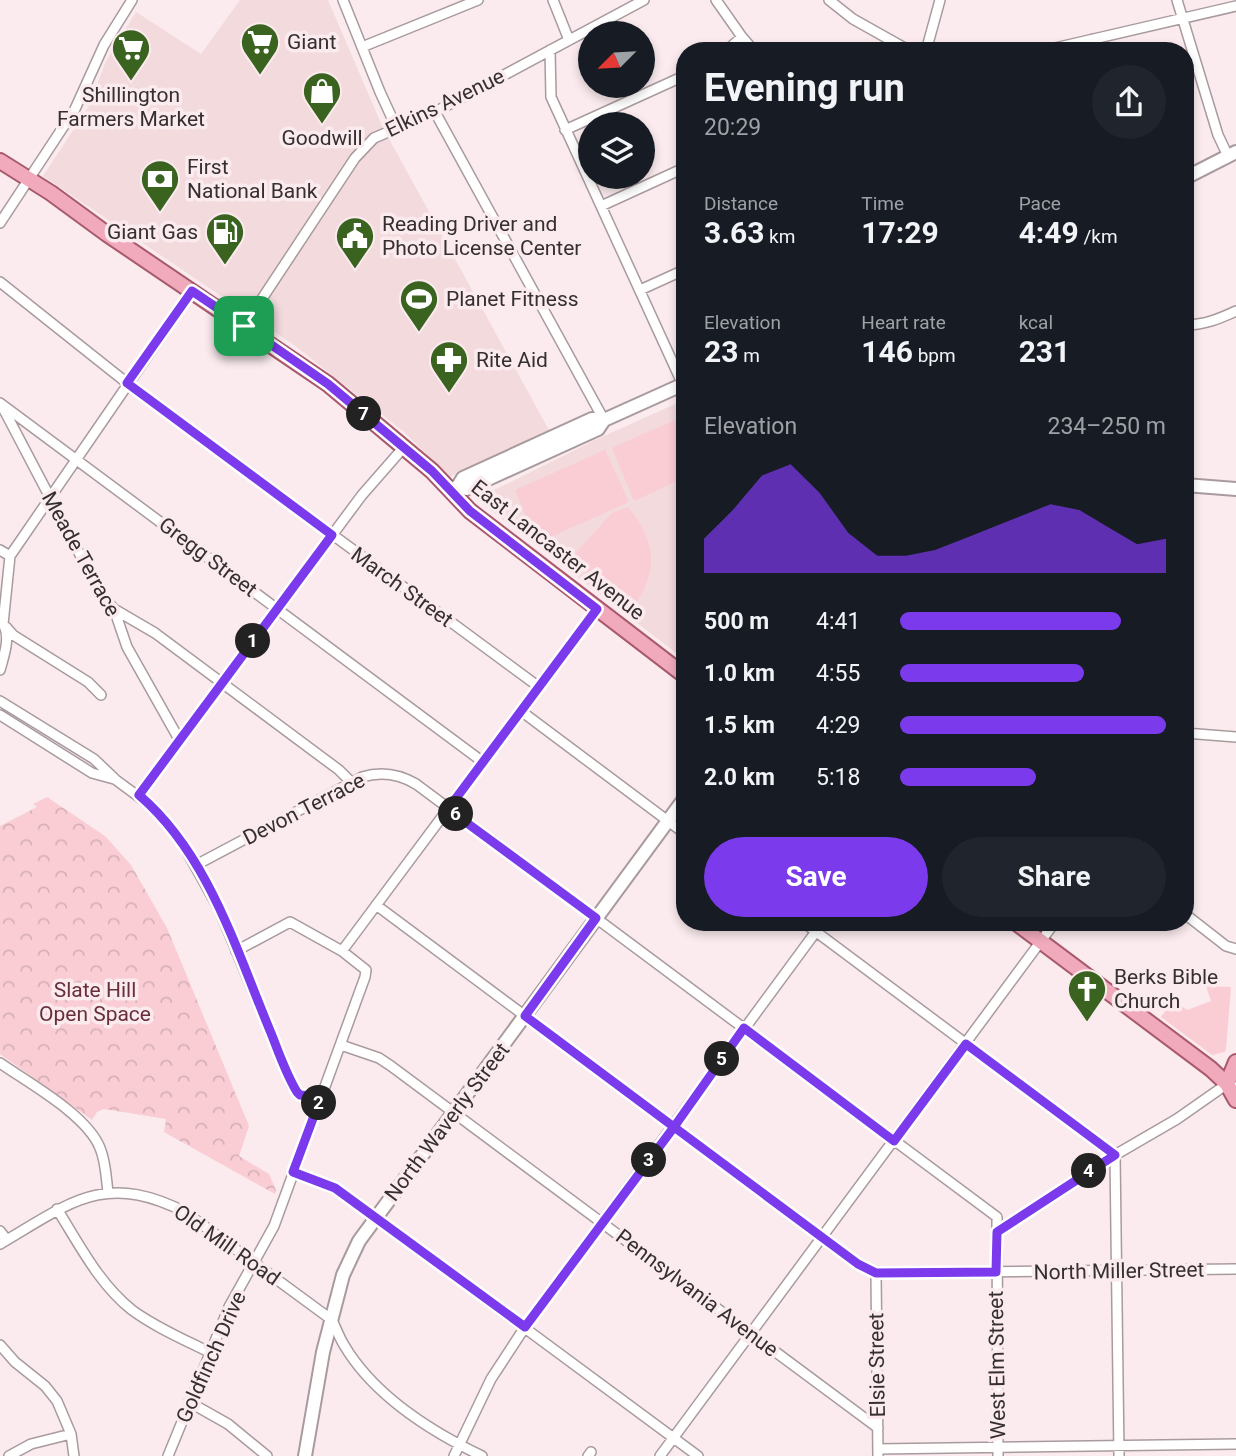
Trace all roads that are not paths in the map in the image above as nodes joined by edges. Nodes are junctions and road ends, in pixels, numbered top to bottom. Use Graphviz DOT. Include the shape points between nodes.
graph roads {
  1 [pos="132,0"];
  2 [pos="343,0"];
  3 [pos="478,0"];
  4 [pos="553,0"];
  5 [pos="644,0"];
  6 [pos="716,0"];
  7 [pos="830,0"];
  8 [pos="940,0"];
  9 [pos="1177,0"];
  10 [pos="1236,6"];
  11 [pos="1182,19"];
  12 [pos="742,37"];
  13 [pos="1093,39"];
  14 [pos="569,40"];
  15 [pos="736,42"];
  16 [pos="746,42"];
  17 [pos="894,42"];
  18 [pos="928,42"];
  19 [pos="1080,42"];
  20 [pos="1094,42"];
  21 [pos="1189,42"];
  22 [pos="362,47"];
  23 [pos="550,50"];
  24 [pos="1194,58"];
  25 [pos="676,80"];
  26 [pos="435,112"];
  27 [pos="397,129"];
  28 [pos="565,130"];
  29 [pos="1232,154"];
  30 [pos="0,161"];
  31 [pos="676,173"];
  32 [pos="1194,173"];
  33 [pos="28,178"];
  34 [pos="601,206"];
  35 [pos="0,223"];
  36 [pos="676,274"];
  37 [pos="0,282"];
  38 [pos="639,290"];
  39 [pos="192,291"];
  40 [pos="1236,310"];
  41 [pos="1194,325"];
  42 [pos="244,326"];
  43 [pos="676,369"];
  44 [pos="127,383"];
  45 [pos="676,387"];
  46 [pos="1,403"];
  47 [pos="604,420"];
  48 [pos="404,447"];
  49 [pos="75,459"];
  50 [pos="1194,486"];
  51 [pos="454,488"];
  52 [pos="1236,489"];
  53 [pos="49,498"];
  54 [pos="332,535"];
  55 [pos="0,551"];
  56 [pos="10,556"];
  57 [pos="114,609"];
  58 [pos="277,609"];
  59 [pos="597,609"];
  60 [pos="6,627"];
  61 [pos="676,669"];
  62 [pos="0,670"];
  63 [pos="222,683"];
  64 [pos="538,687"];
  65 [pos="100,695"];
  66 [pos="0,701"];
  67 [pos="521,710"];
  68 [pos="0,715"];
  69 [pos="1194,734"];
  70 [pos="1236,737"];
  71 [pos="180,741"];
  72 [pos="483,762"];
  73 [pos="116,780"];
  74 [pos="351,782"];
  75 [pos="139,795"];
  76 [pos="448,809"];
  77 [pos="676,810"];
  78 [pos="668,821"];
  79 [pos="676,828"];
  80 [pos="197,865"];
  81 [pos="376,905"];
  82 [pos="596,918"];
  83 [pos="1194,921"];
  84 [pos="1027,931"];
  85 [pos="1049,931"];
  86 [pos="816,932"];
  87 [pos="1041,942"];
  88 [pos="1236,949"];
  89 [pos="236,951"];
  90 [pos="342,951"];
  91 [pos="525,1016"];
  92 [pos="744,1028"];
  93 [pos="966,1044"];
  94 [pos="341,1045"];
  95 [pos="1236,1062"];
  96 [pos="0,1063"];
  97 [pos="1232,1085"];
  98 [pos="321,1097"];
  99 [pos="1236,1100"];
  100 [pos="454,1113"];
  101 [pos="674,1127"];
  102 [pos="894,1141"];
  103 [pos="1115,1155"];
  104 [pos="293,1172"];
  105 [pos="108,1192"];
  106 [pos="57,1209"];
  107 [pos="376,1217"];
  108 [pos="603,1222"];
  109 [pos="0,1231"];
  110 [pos="997,1232"];
  111 [pos="822,1237"];
  112 [pos="3,1242"];
  113 [pos="256,1262"];
  114 [pos="1236,1269"];
  115 [pos="1116,1271"];
  116 [pos="996,1272"];
  117 [pos="876,1273"];
  118 [pos="332,1320"];
  119 [pos="525,1327"];
  120 [pos="751,1334"];
  121 [pos="0,1345"];
  122 [pos="209,1352"];
  123 [pos="189,1402"];
  124 [pos="878,1428"];
  125 [pos="71,1434"];
  126 [pos="674,1438"];
  127 [pos="1236,1444"];
  128 [pos="459,1445"];
  129 [pos="1118,1445"];
  130 [pos="878,1452"];
  131 [pos="998,1452"];
  132 [pos="9,1456"];
  133 [pos="74,1456"];
  134 [pos="168,1456"];
  135 [pos="267,1456"];
  136 [pos="305,1456"];
  137 [pos="454,1456"];
  138 [pos="482,1456"];
  139 [pos="660,1456"];
  140 [pos="698,1456"];
  141 [pos="1119,1456"];
  1 -- 33 [label="street" via="104,44 75,110"];
  2 -- 22 [label="street"];
  3 -- 22 [label="street"];
  4 -- 14 [label="street"];
  5 -- 14 [label="street, Elkins Avenue"];
  6 -- 12 [label="street"];
  7 -- 17 [label="street" via="852,19"];
  8 -- 18 [label="street"];
  9 -- 11 [label="street"];
  10 -- 11 [label="street"];
  11 -- 13 [label="street"];
  11 -- 21 [label="street"];
  12 -- 15 [label="street"];
  12 -- 16 [label="street"];
  13 -- 19 [label="street"];
  13 -- 20 [label="street"];
  14 -- 23 [label="street, Elkins Avenue"];
  22 -- 27 [label="street"];
  23 -- 26 [label="street, Elkins Avenue"];
  23 -- 28 [label="street" via="551,97"];
  24 -- 29 [label="street" via="1218,135"];
  25 -- 28 [label="street"];
  26 -- 27 [label="street, Elkins Avenue"];
  26 -- 47 [label="street"];
  27 -- 42 [label="street, Elkins Avenue" via="374,138 355,158"];
  28 -- 34 [label="street"];
  29 -- 32 [label="street"];
  30 -- 33 [label="main road, East Lancaster Avenue"];
  31 -- 34 [label="street"];
  33 -- 35 [label="street"];
  33 -- 39 [label="main road, East Lancaster Avenue"];
  34 -- 38 [label="street"];
  36 -- 38 [label="street"];
  37 -- 44 [label="street, March Street"];
  38 -- 43 [label="street"];
  39 -- 42 [label="main road, East Lancaster Avenue"];
  39 -- 44 [label="street"];
  40 -- 41 [label="street"];
  42 -- 48 [label="main road, East Lancaster Avenue" via="328,384"];
  44 -- 49 [label="street"];
  44 -- 54 [label="street, March Street"];
  45 -- 47 [label="street"];
  46 -- 49 [label="street, Gregg Street"];
  46 -- 53 [label="street, Meade Terrace"];
  47 -- 51 [label="street" via="592,419 463,478"];
  48 -- 51 [label="main road, East Lancaster Avenue"];
  48 -- 54 [label="street"];
  49 -- 53 [label="street"];
  49 -- 58 [label="street, Gregg Street"];
  50 -- 52 [label="street"];
  51 -- 59 [label="main road, East Lancaster Avenue" via="479,518"];
  53 -- 56 [label="street"];
  53 -- 57 [label="street, Meade Terrace"];
  54 -- 58 [label="street"];
  54 -- 64 [label="street, March Street"];
  55 -- 56 [label="street"];
  56 -- 60 [label="street"];
  57 -- 63 [label="street"];
  57 -- 71 [label="street, Meade Terrace" via="127,647"];
  58 -- 63 [label="street"];
  58 -- 72 [label="street, Gregg Street"];
  59 -- 61 [label="main road, East Lancaster Avenue"];
  59 -- 64 [label="street"];
  60 -- 62 [label="street"];
  60 -- 65 [label="street"];
  63 -- 71 [label="street"];
  63 -- 74 [label="street"];
  64 -- 67 [label="street"];
  66 -- 73 [label="street" via="94,759"];
  67 -- 72 [label="street"];
  67 -- 78 [label="street"];
  68 -- 73 [label="street" via="92,772"];
  69 -- 70 [label="street"];
  71 -- 75 [label="street"];
  72 -- 76 [label="street"];
  73 -- 75 [label="street"];
  74 -- 76 [label="street, Devon Terrace" via="376,773 403,776"];
  74 -- 80 [label="street, Devon Terrace"];
  75 -- 80 [label="street" via="167,822"];
  76 -- 81 [label="street"];
  76 -- 82 [label="street, Devon Terrace"];
  77 -- 78 [label="street, North Waverly Street"];
  78 -- 79 [label="street"];
  78 -- 82 [label="street, North Waverly Street"];
  80 -- 89 [label="street"];
  81 -- 90 [label="street"];
  81 -- 91 [label="street"];
  82 -- 91 [label="street, North Waverly Street"];
  82 -- 92 [label="street, Devon Terrace"];
  83 -- 88 [label="street"];
  84 -- 87 [label="main road"];
  85 -- 87 [label="street"];
  86 -- 92 [label="street"];
  86 -- 93 [label="street"];
  87 -- 93 [label="street"];
  87 -- 97 [label="main road"];
  89 -- 90 [label="street" via="290,922"];
  89 -- 98 [label="street" via="292,1085 300,1095"];
  90 -- 94 [label="street, Goldfinch Drive" via="366,970"];
  91 -- 100 [label="street, North Waverly Street"];
  91 -- 101 [label="street"];
  92 -- 101 [label="street"];
  92 -- 102 [label="street, Devon Terrace"];
  93 -- 102 [label="street"];
  93 -- 103 [label="street"];
  94 -- 98 [label="street, Goldfinch Drive"];
  94 -- 100 [label="street, Pennsylvania Avenue" via="379,1058"];
  95 -- 97 [label="main road"];
  96 -- 105 [label="street" via="92,1133 104,1159"];
  97 -- 99 [label="main road"];
  97 -- 103 [label="street"];
  98 -- 104 [label="street, Goldfinch Drive"];
  100 -- 107 [label="street, North Waverly Street"];
  100 -- 108 [label="street, Pennsylvania Avenue"];
  101 -- 108 [label="street"];
  101 -- 111 [label="street"];
  102 -- 110 [label="street, Devon Terrace" via="997,1217"];
  102 -- 111 [label="street"];
  103 -- 110 [label="street"];
  103 -- 115 [label="street"];
  104 -- 107 [label="street" via="335,1188"];
  104 -- 113 [label="street, Goldfinch Drive"];
  105 -- 106 [label="street, Old Mill Road"];
  105 -- 113 [label="street, Old Mill Road" via="162,1200"];
  106 -- 112 [label="street, Old Mill Road"];
  106 -- 122 [label="street" via="98,1273 124,1303"];
  107 -- 118 [label="street, North Waverly Street" via="348,1263"];
  107 -- 119 [label="street"];
  108 -- 119 [label="street"];
  108 -- 120 [label="street, Pennsylvania Avenue"];
  109 -- 112 [label="street"];
  110 -- 116 [label="street, West Elm Street"];
  111 -- 117 [label="street"];
  111 -- 120 [label="street"];
  113 -- 118 [label="street, Old Mill Road"];
  113 -- 122 [label="street, Goldfinch Drive"];
  114 -- 115 [label="street, North Miller Street"];
  115 -- 116 [label="street, North Miller Street"];
  115 -- 129 [label="street"];
  116 -- 117 [label="street, North Miller Street"];
  116 -- 131 [label="street, West Elm Street"];
  117 -- 124 [label="street, Elsie Street"];
  118 -- 128 [label="street" via="349,1352 378,1387"];
  118 -- 136 [label="street, North Waverly Street"];
  119 -- 126 [label="street"];
  119 -- 128 [label="street" via="491,1379"];
  120 -- 124 [label="street, Pennsylvania Avenue"];
  120 -- 126 [label="street"];
  121 -- 125 [label="street" via="51,1393"];
  122 -- 123 [label="street, Goldfinch Drive"];
  123 -- 134 [label="street, Goldfinch Drive"];
  123 -- 135 [label="street" via="228,1423"];
  124 -- 130 [label="street, Elsie Street"];
  125 -- 132 [label="street" via="31,1444"];
  125 -- 133 [label="street"];
  126 -- 139 [label="street"];
  126 -- 140 [label="street"];
  127 -- 129 [label="street"];
  128 -- 137 [label="street"];
  128 -- 138 [label="street"];
  129 -- 131 [label="street"];
  129 -- 141 [label="street"];
  130 -- 131 [label="street"];
}
